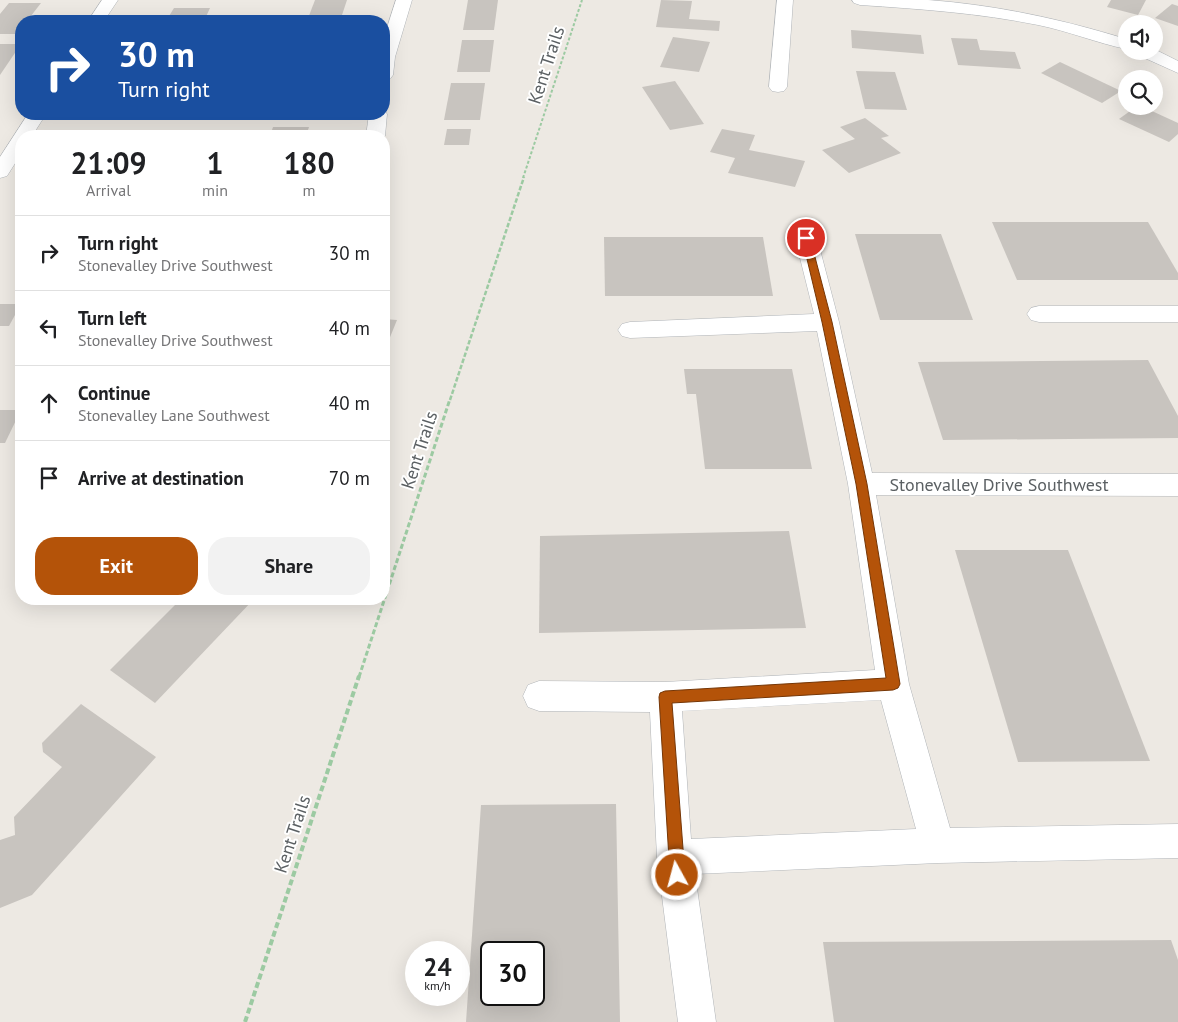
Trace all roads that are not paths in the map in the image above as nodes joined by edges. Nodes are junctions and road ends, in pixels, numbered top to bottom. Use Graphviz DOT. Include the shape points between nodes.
graph roads {
  1 [pos="110,0"];
  2 [pos="404,0"];
  3 [pos="785,0"];
  4 [pos="860,0"];
  5 [pos="100,15"];
  6 [pos="1118,41"];
  7 [pos="390,44"];
  8 [pos="1162,60"];
  9 [pos="1178,68"];
  10 [pos="778,87"];
  11 [pos="15,148"];
  12 [pos="0,172"];
  13 [pos="806,238"];
  14 [pos="1039,314"];
  15 [pos="1178,314"];
  16 [pos="827,322"];
  17 [pos="630,330"];
  18 [pos="861,484"];
  19 [pos="1178,485"];
  20 [pos="893,684"];
  21 [pos="539,696"];
  22 [pos="665,697"];
  23 [pos="1178,841"];
  24 [pos="938,846"];
  25 [pos="675,857"];
  26 [pos="697,1022"];
  1 -- 5 [label="street"];
  2 -- 7 [label="street"];
  3 -- 10 [label="street"];
  4 -- 6 [label="street" via="976,10 1026,18"];
  8 -- 9 [label="street"];
  11 -- 12 [label="street"];
  13 -- 16 [label="street"];
  14 -- 15 [label="street"];
  16 -- 17 [label="street"];
  16 -- 18 [label="street"];
  18 -- 19 [label="street, Stonevalley Drive Southwest"];
  18 -- 20 [label="street, Stonevalley Drive Southwest"];
  20 -- 22 [label="street"];
  20 -- 24 [label="street, Stonevalley Drive Southwest"];
  21 -- 22 [label="street"];
  22 -- 25 [label="street"];
  23 -- 24 [label="street"];
  24 -- 25 [label="street"];
  25 -- 26 [label="street"];
}
